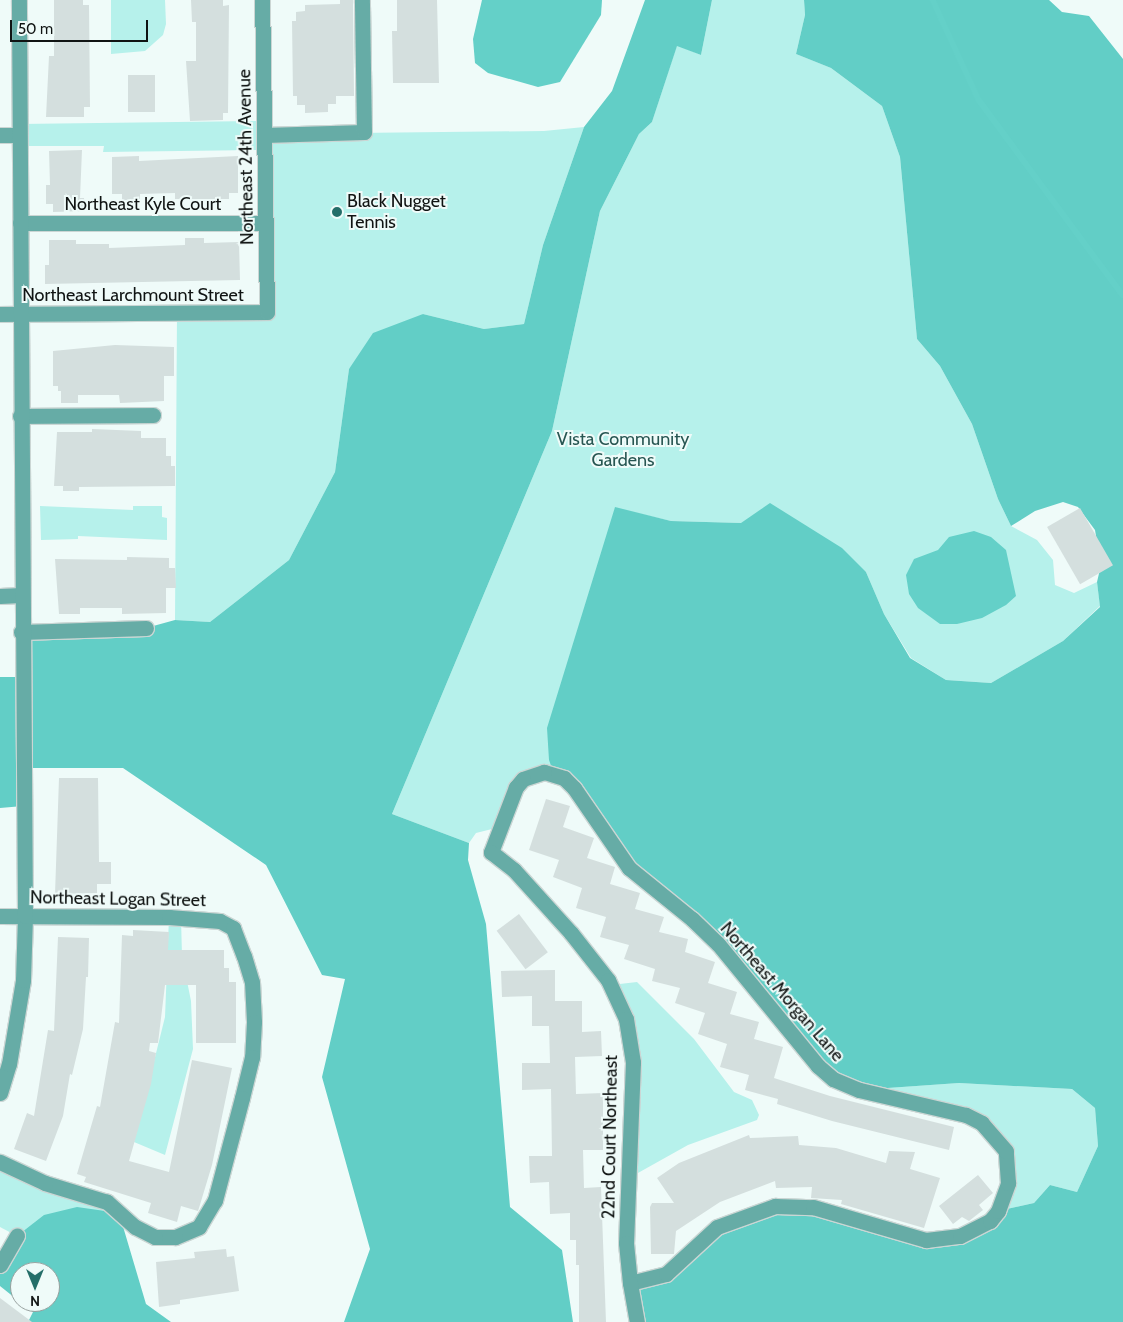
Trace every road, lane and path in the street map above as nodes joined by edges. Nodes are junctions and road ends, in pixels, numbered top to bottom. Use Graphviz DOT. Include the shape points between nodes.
graph roads {
  1 [pos="18,0"];
  2 [pos="262,0"];
  3 [pos="362,0"];
  4 [pos="0,135"];
  5 [pos="19,135"];
  6 [pos="264,135"];
  7 [pos="20,223"];
  8 [pos="266,223"];
  9 [pos="267,312"];
  10 [pos="0,314"];
  11 [pos="20,314"];
  12 [pos="153,415"];
  13 [pos="20,416"];
  14 [pos="0,596"];
  15 [pos="21,596"];
  16 [pos="146,628"];
  17 [pos="21,632"];
  18 [pos="491,852"];
  19 [pos="0,916"];
  20 [pos="25,916"];
  21 [pos="0,1093"];
  22 [pos="0,1162"];
  23 [pos="17,1236"];
  24 [pos="0,1265"];
  25 [pos="630,1283"];
  26 [pos="637,1322"];
  1 -- 5 [label="street"];
  2 -- 6 [label="street, Northeast 24th Avenue"];
  3 -- 6 [label="street" via="364,132"];
  4 -- 5 [label="street"];
  5 -- 7 [label="street"];
  6 -- 8 [label="street, Northeast 24th Avenue"];
  7 -- 8 [label="street, Northeast Kyle Court"];
  7 -- 11 [label="street"];
  8 -- 9 [label="street, Northeast 24th Avenue"];
  9 -- 11 [label="street, Northeast Larchmount Street"];
  10 -- 11 [label="street, Northeast Larchmount Street"];
  11 -- 13 [label="street"];
  12 -- 13 [label="street"];
  13 -- 15 [label="street"];
  14 -- 15 [label="street"];
  15 -- 17 [label="street"];
  16 -- 17 [label="street"];
  17 -- 20 [label="street"];
  18 -- 25 [label="street, 22nd Court Northeast" via="514,870 571,933 608,980 626,1019 633,1062 626,1242"];
  18 -- 25 [label="street, Northeast Morgan Lane" via="511,797 523,779 544,772 564,778 629,868 678,906 718,944 825,1072 859,1090 966,1115 982,1123 1006,1151 1008,1184 998,1211 990,1221 960,1236 926,1240 813,1207 775,1206 717,1227 666,1274"];
  19 -- 20 [label="street, Northeast Logan Street"];
  20 -- 21 [label="street" via="23,980 9,1064"];
  20 -- 22 [label="street, Northeast Logan Street" via="203,918 220,921 232,928 252,982 252,1057 215,1200 199,1227 175,1237 155,1237 136,1227 107,1202 45,1183"];
  23 -- 24 [label="street"];
  25 -- 26 [label="street, 22nd Court Northeast"];
}
